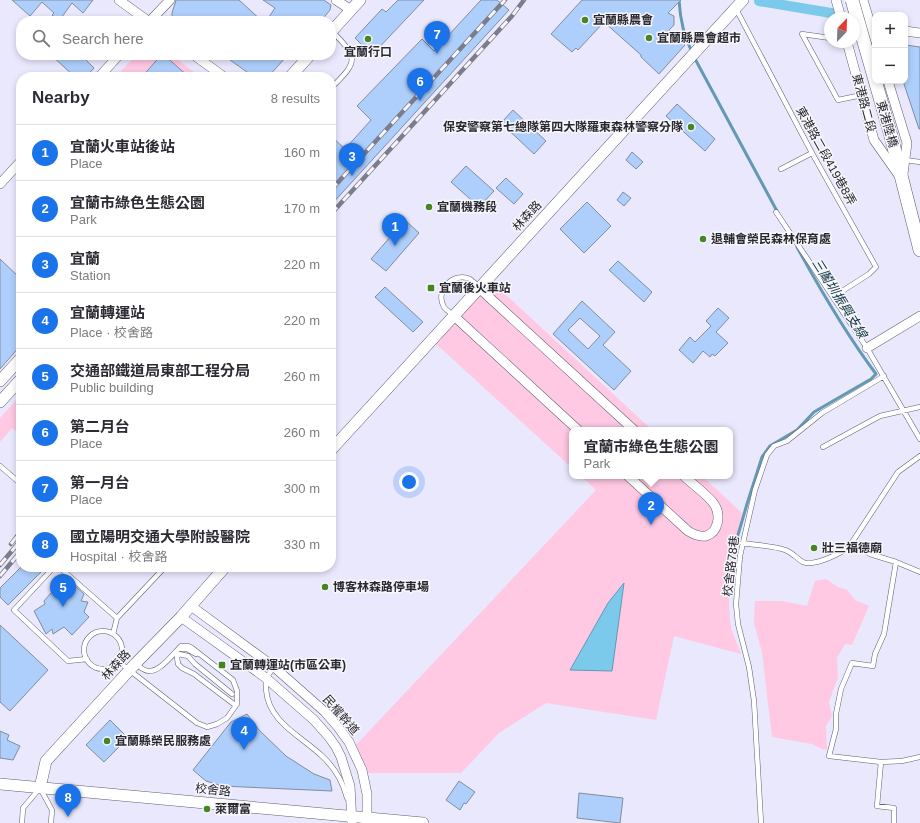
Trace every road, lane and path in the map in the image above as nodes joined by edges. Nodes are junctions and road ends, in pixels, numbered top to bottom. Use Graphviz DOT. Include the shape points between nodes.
graph roads {
  1 [pos="119,0"];
  2 [pos="170,0"];
  3 [pos="336,0"];
  4 [pos="360,0"];
  5 [pos="836,0"];
  6 [pos="852,0"];
  7 [pos="863,0"];
  8 [pos="739,4"];
  9 [pos="351,10"];
  10 [pos="839,12"];
  11 [pos="142,16"];
  12 [pos="154,16"];
  13 [pos="872,22"];
  14 [pos="860,24"];
  15 [pos="872,25"];
  16 [pos="336,26"];
  17 [pos="908,31"];
  18 [pos="920,33"];
  19 [pos="336,37"];
  20 [pos="824,37"];
  21 [pos="850,48"];
  22 [pos="114,60"];
  23 [pos="201,60"];
  24 [pos="305,60"];
  25 [pos="104,72"];
  26 [pos="217,72"];
  27 [pos="295,72"];
  28 [pos="336,82"];
  29 [pos="889,84"];
  30 [pos="862,95"];
  31 [pos="812,153"];
  32 [pos="905,160"];
  33 [pos="920,162"];
  34 [pos="16,166"];
  35 [pos="781,169"];
  36 [pos="902,180"];
  37 [pos="0,184"];
  38 [pos="776,212"];
  39 [pos="920,250"];
  40 [pos="479,288"];
  41 [pos="833,297"];
  42 [pos="454,316"];
  43 [pos="920,316"];
  44 [pos="867,348"];
  45 [pos="16,363"];
  46 [pos="884,376"];
  47 [pos="0,381"];
  48 [pos="16,384"];
  49 [pos="0,402"];
  50 [pos="920,407"];
  51 [pos="903,410"];
  52 [pos="575,427"];
  53 [pos="631,427"];
  54 [pos="920,439"];
  55 [pos="336,445"];
  56 [pos="823,447"];
  57 [pos="920,456"];
  58 [pos="0,466"];
  59 [pos="631,479"];
  60 [pos="687,479"];
  61 [pos="16,480"];
  62 [pos="742,543"];
  63 [pos="852,543"];
  64 [pos="896,562"];
  65 [pos="49,572"];
  66 [pos="65,572"];
  67 [pos="160,572"];
  68 [pos="221,572"];
  69 [pos="920,572"];
  70 [pos="191,606"];
  71 [pos="180,617"];
  72 [pos="117,618"];
  73 [pos="114,634"];
  74 [pos="174,653"];
  75 [pos="188,656"];
  76 [pos="87,659"];
  77 [pos="119,662"];
  78 [pos="133,666"];
  79 [pos="274,667"];
  80 [pos="266,678"];
  81 [pos="236,706"];
  82 [pos="920,757"];
  83 [pos="881,762"];
  84 [pos="0,784"];
  85 [pos="40,788"];
  86 [pos="352,820"];
  87 [pos="368,820"];
  88 [pos="22,823"];
  89 [pos="51,823"];
  90 [pos="423,823"];
  91 [pos="761,823"];
  92 [pos="894,823"];
  1 -- 11 [label="street"];
  2 -- 12 [label="street"];
  3 -- 9 [label="street"];
  4 -- 9 [label="street"];
  5 -- 10 [label="street"];
  6 -- 36 [label="main road, 東港陸橋, bridge"];
  7 -- 13 [label="street"];
  8 -- 31 [label="lane, 東港路二段419巷8弄"];
  8 -- 40 [label="street, 林森路"];
  9 -- 16 [label="street"];
  14 -- 15 [label="street"];
  17 -- 18 [label="street"];
  19 -- 28 [label="lane" via="351,51 353,58 351,66"];
  20 -- 30 [label="lane" via="802,34 838,100"];
  21 -- 30 [label="street, 東港路二段"];
  22 -- 25 [label="street"];
  23 -- 26 [label="street"];
  24 -- 27 [label="street"];
  29 -- 32 [label="street, 東港路二段" via="907,143"];
  30 -- 36 [label="street, 東港路二段" via="874,140"];
  31 -- 35 [label="lane"];
  31 -- 41 [label="lane, 東港路二段419巷8弄" via="876,267"];
  32 -- 33 [label="lane"];
  32 -- 36 [label="street, 東港路二段"];
  34 -- 37 [label="street"];
  36 -- 39 [label="main road, 東港路二段"];
  38 -- 41 [label="lane"];
  40 -- 42 [label="street, 林森路"];
  40 -- 42 [label="lane" via="470,279 458,277 447,283 442,295 444,307"];
  40 -- 53 [label="street"];
  41 -- 44 [label="lane"];
  42 -- 52 [label="street"];
  42 -- 55 [label="street, 林森路"];
  43 -- 44 [label="street"];
  44 -- 46 [label="lane"];
  45 -- 47 [label="street"];
  46 -- 51 [label="lane"];
  46 -- 62 [label="lane, 校舍路78巷" via="822,414 787,441 774,446 767,455 755,490"];
  48 -- 49 [label="street"];
  50 -- 51 [label="lane"];
  51 -- 54 [label="lane"];
  51 -- 56 [label="lane" via="880,416"];
  57 -- 63 [label="lane" via="898,472"];
  58 -- 61 [label="lane"];
  59 -- 60 [label="street" via="688,531 707,536 717,525 717,510 714,503"];
  62 -- 63 [label="lane" via="786,550 805,563 831,557"];
  62 -- 91 [label="lane, 校舍路78巷" via="736,604 754,701"];
  63 -- 64 [label="lane" via="870,554"];
  64 -- 69 [label="lane"];
  64 -- 83 [label="lane" via="884,634 875,654 873,666 852,663 841,689 836,729 829,756"];
  65 -- 76 [label="lane" via="14,610 68,661"];
  66 -- 72 [label="lane"];
  67 -- 72 [label="lane"];
  68 -- 70 [label="street, 林森路"];
  70 -- 71 [label="street, 林森路"];
  70 -- 79 [label="street, 民權幹道"];
  71 -- 78 [label="street, 林森路"];
  71 -- 80 [label="street, 民權幹道"];
  72 -- 73 [label="lane"];
  73 -- 76 [label="lane" via="101,631 90,636 84,647"];
  73 -- 77 [label="lane" via="123,650"];
  74 -- 75 [label="lane" via="179,652"];
  74 -- 78 [label="lane" via="158,669 152,671"];
  74 -- 81 [label="lane" via="181,646 188,646 233,680 237,691"];
  75 -- 81 [label="lane" via="227,686"];
  75 -- 81 [label="lane" via="180,654 176,660 178,664"];
  76 -- 77 [label="lane" via="102,669"];
  77 -- 78 [label="lane"];
  78 -- 81 [label="lane" via="197,723 207,727 227,718"];
  78 -- 85 [label="street, 林森路" via="46,761"];
  79 -- 80 [label="lane"];
  79 -- 87 [label="street, 民權幹道" via="325,712 349,742 362,770 367,794"];
  80 -- 86 [label="lane" via="268,701 273,711 288,729 330,764 345,789"];
  80 -- 86 [label="street, 民權幹道" via="314,720 336,747 350,786"];
  82 -- 83 [label="lane"];
  83 -- 92 [label="lane" via="876,806 894,808"];
  84 -- 85 [label="street, 校舍路"];
  85 -- 86 [label="street, 校舍路"];
  85 -- 88 [label="lane" via="23,808"];
  85 -- 89 [label="lane" via="52,810"];
  86 -- 87 [label="street, 校舍路"];
  87 -- 90 [label="street, 校舍路"];
}
